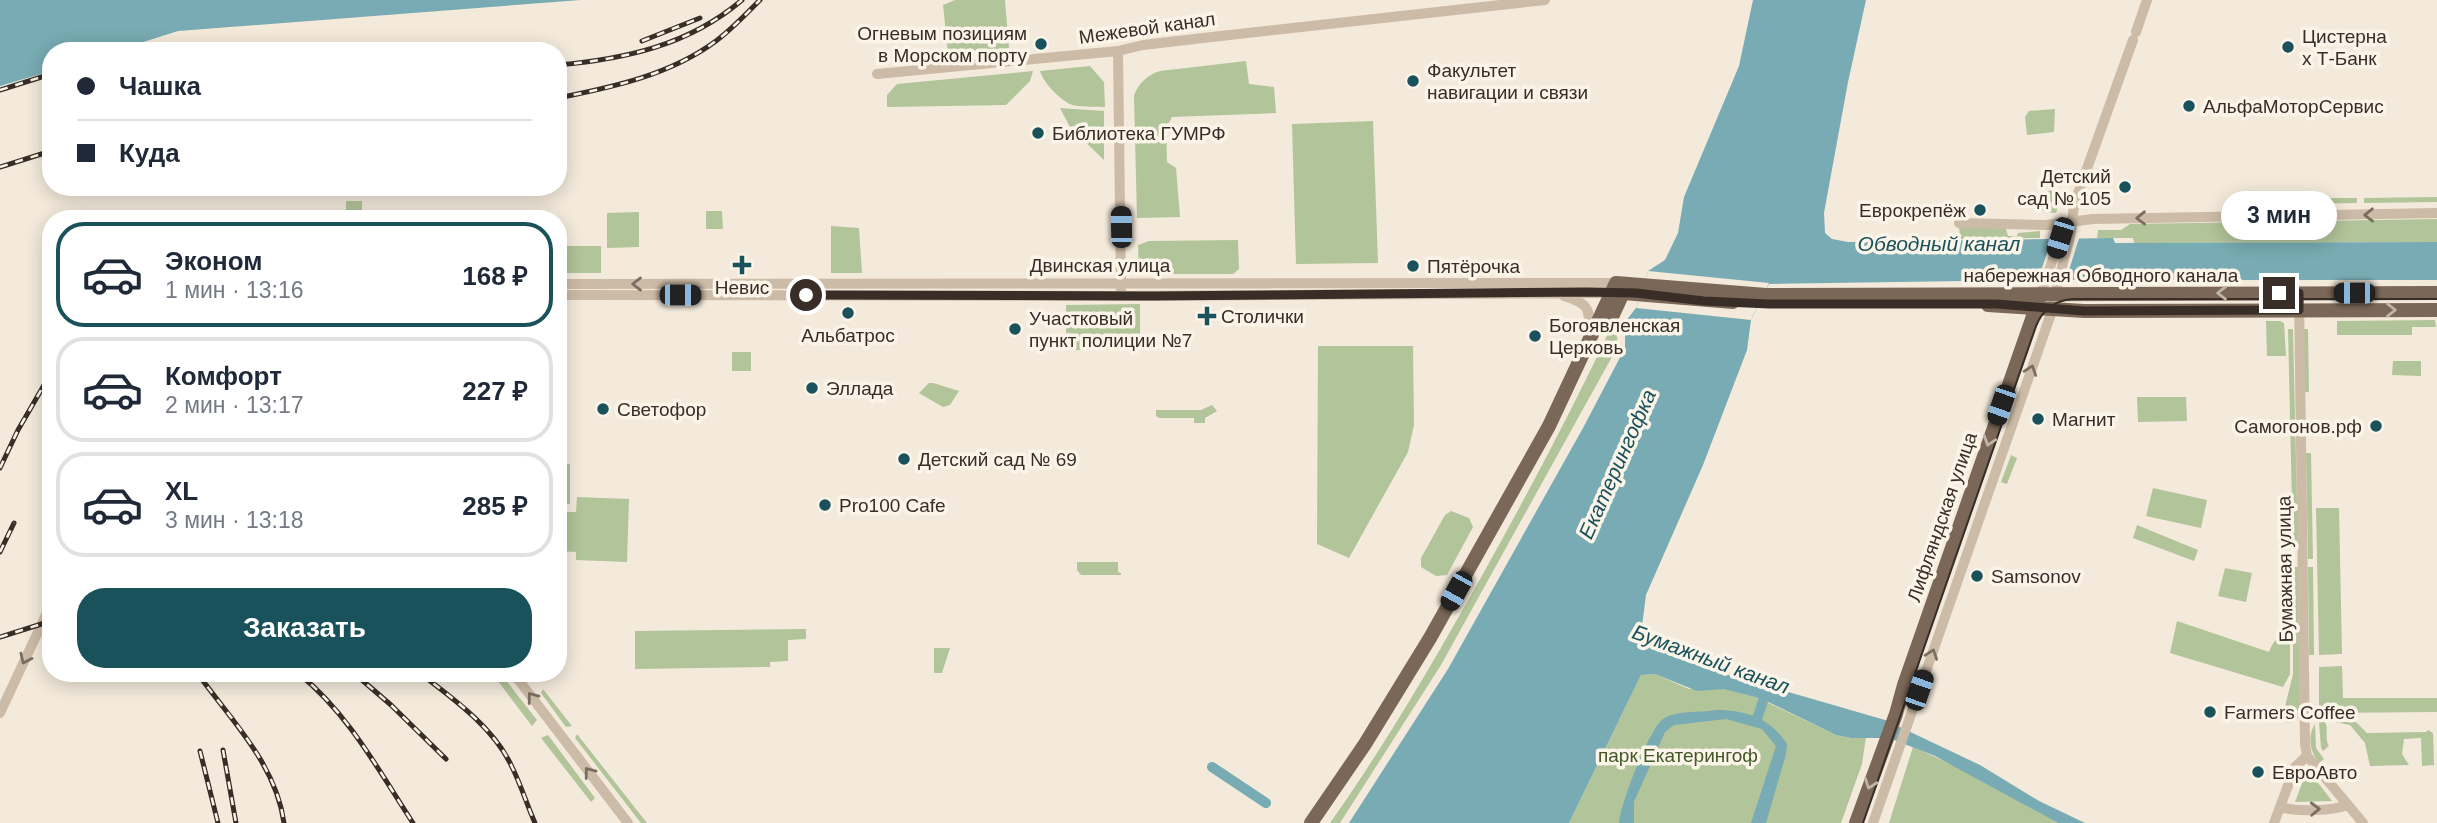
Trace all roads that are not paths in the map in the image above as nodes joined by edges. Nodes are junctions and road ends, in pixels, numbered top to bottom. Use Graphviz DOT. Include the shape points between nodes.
graph roads {
  1 [pos="1545,0"];
  2 [pos="2147,0"];
  3 [pos="1118,51"];
  4 [pos="877,74"];
  5 [pos="2437,213"];
  6 [pos="2070,222"];
  7 [pos="1959,223"];
  8 [pos="567,284"];
  9 [pos="1121,284"];
  10 [pos="1641,289"];
  11 [pos="1617,290"];
  12 [pos="2437,292"];
  13 [pos="1555,293"];
  14 [pos="2299,293"];
  15 [pos="2048,294"];
  16 [pos="567,295"];
  17 [pos="1121,296"];
  18 [pos="2299,310"];
  19 [pos="2437,310"];
  20 [pos="1589,341"];
  21 [pos="42,623"];
  22 [pos="520,682"];
  23 [pos="0,713"];
  24 [pos="1891,747"];
  25 [pos="2307,756"];
  26 [pos="2347,805"];
  27 [pos="2281,807"];
  28 [pos="628,823"];
  29 [pos="1311,823"];
  30 [pos="1323,823"];
  31 [pos="1856,823"];
  32 [pos="1873,823"];
  33 [pos="2274,823"];
  34 [pos="2363,823"];
  1 -- 3 [label="street, Межевой канал"];
  2 -- 6 [label="street"];
  3 -- 4 [label="street, Межевой канал"];
  3 -- 9 [label="street"];
  5 -- 6 [label="street, one-way"];
  6 -- 7 [label="street"];
  6 -- 15 [label="street"];
  9 -- 8 [label="street, Двинская улица, one-way"];
  9 -- 11 [label="street, Двинская улица"];
  9 -- 17 [label="street"];
  10 -- 11 [label="main road, Двинская улица"];
  10 -- 15 [label="main road, набережная Обводного канала" via="1763,299 1997,304"];
  11 -- 13 [label="street, Двинская улица"];
  11 -- 20 [label="main road"];
  11 -- 30 [label="main road" via="1558,429 1438,643"];
  12 -- 14 [label="main road, набережная Обводного канала"];
  13 -- 17 [label="street, Двинская улица"];
  13 -- 20 [label="street" via="1587,307"];
  14 -- 15 [label="main road, набережная Обводного канала, one-way"];
  14 -- 18 [label="street, Бумажная улица"];
  15 -- 18 [label="main road, набережная Обводного канала" via="2084,311"];
  15 -- 24 [label="main road, Лифляндская улица" via="1904,685 1902,716"];
  16 -- 17 [label="street, Двинская улица"];
  18 -- 19 [label="main road, набережная Обводного канала, one-way"];
  18 -- 25 [label="street, Бумажная улица"];
  20 -- 29 [label="main road" via="1549,426 1430,638"];
  21 -- 23 [label="street, one-way"];
  28 -- 22 [label="street, one-way"];
  24 -- 31 [label="main road, one-way"];
  24 -- 32 [label="street"];
  25 -- 26 [label="street"];
  25 -- 27 [label="street" via="2295,767"];
  27 -- 26 [label="street, one-way"];
  26 -- 34 [label="street"];
  27 -- 33 [label="street"];
}
